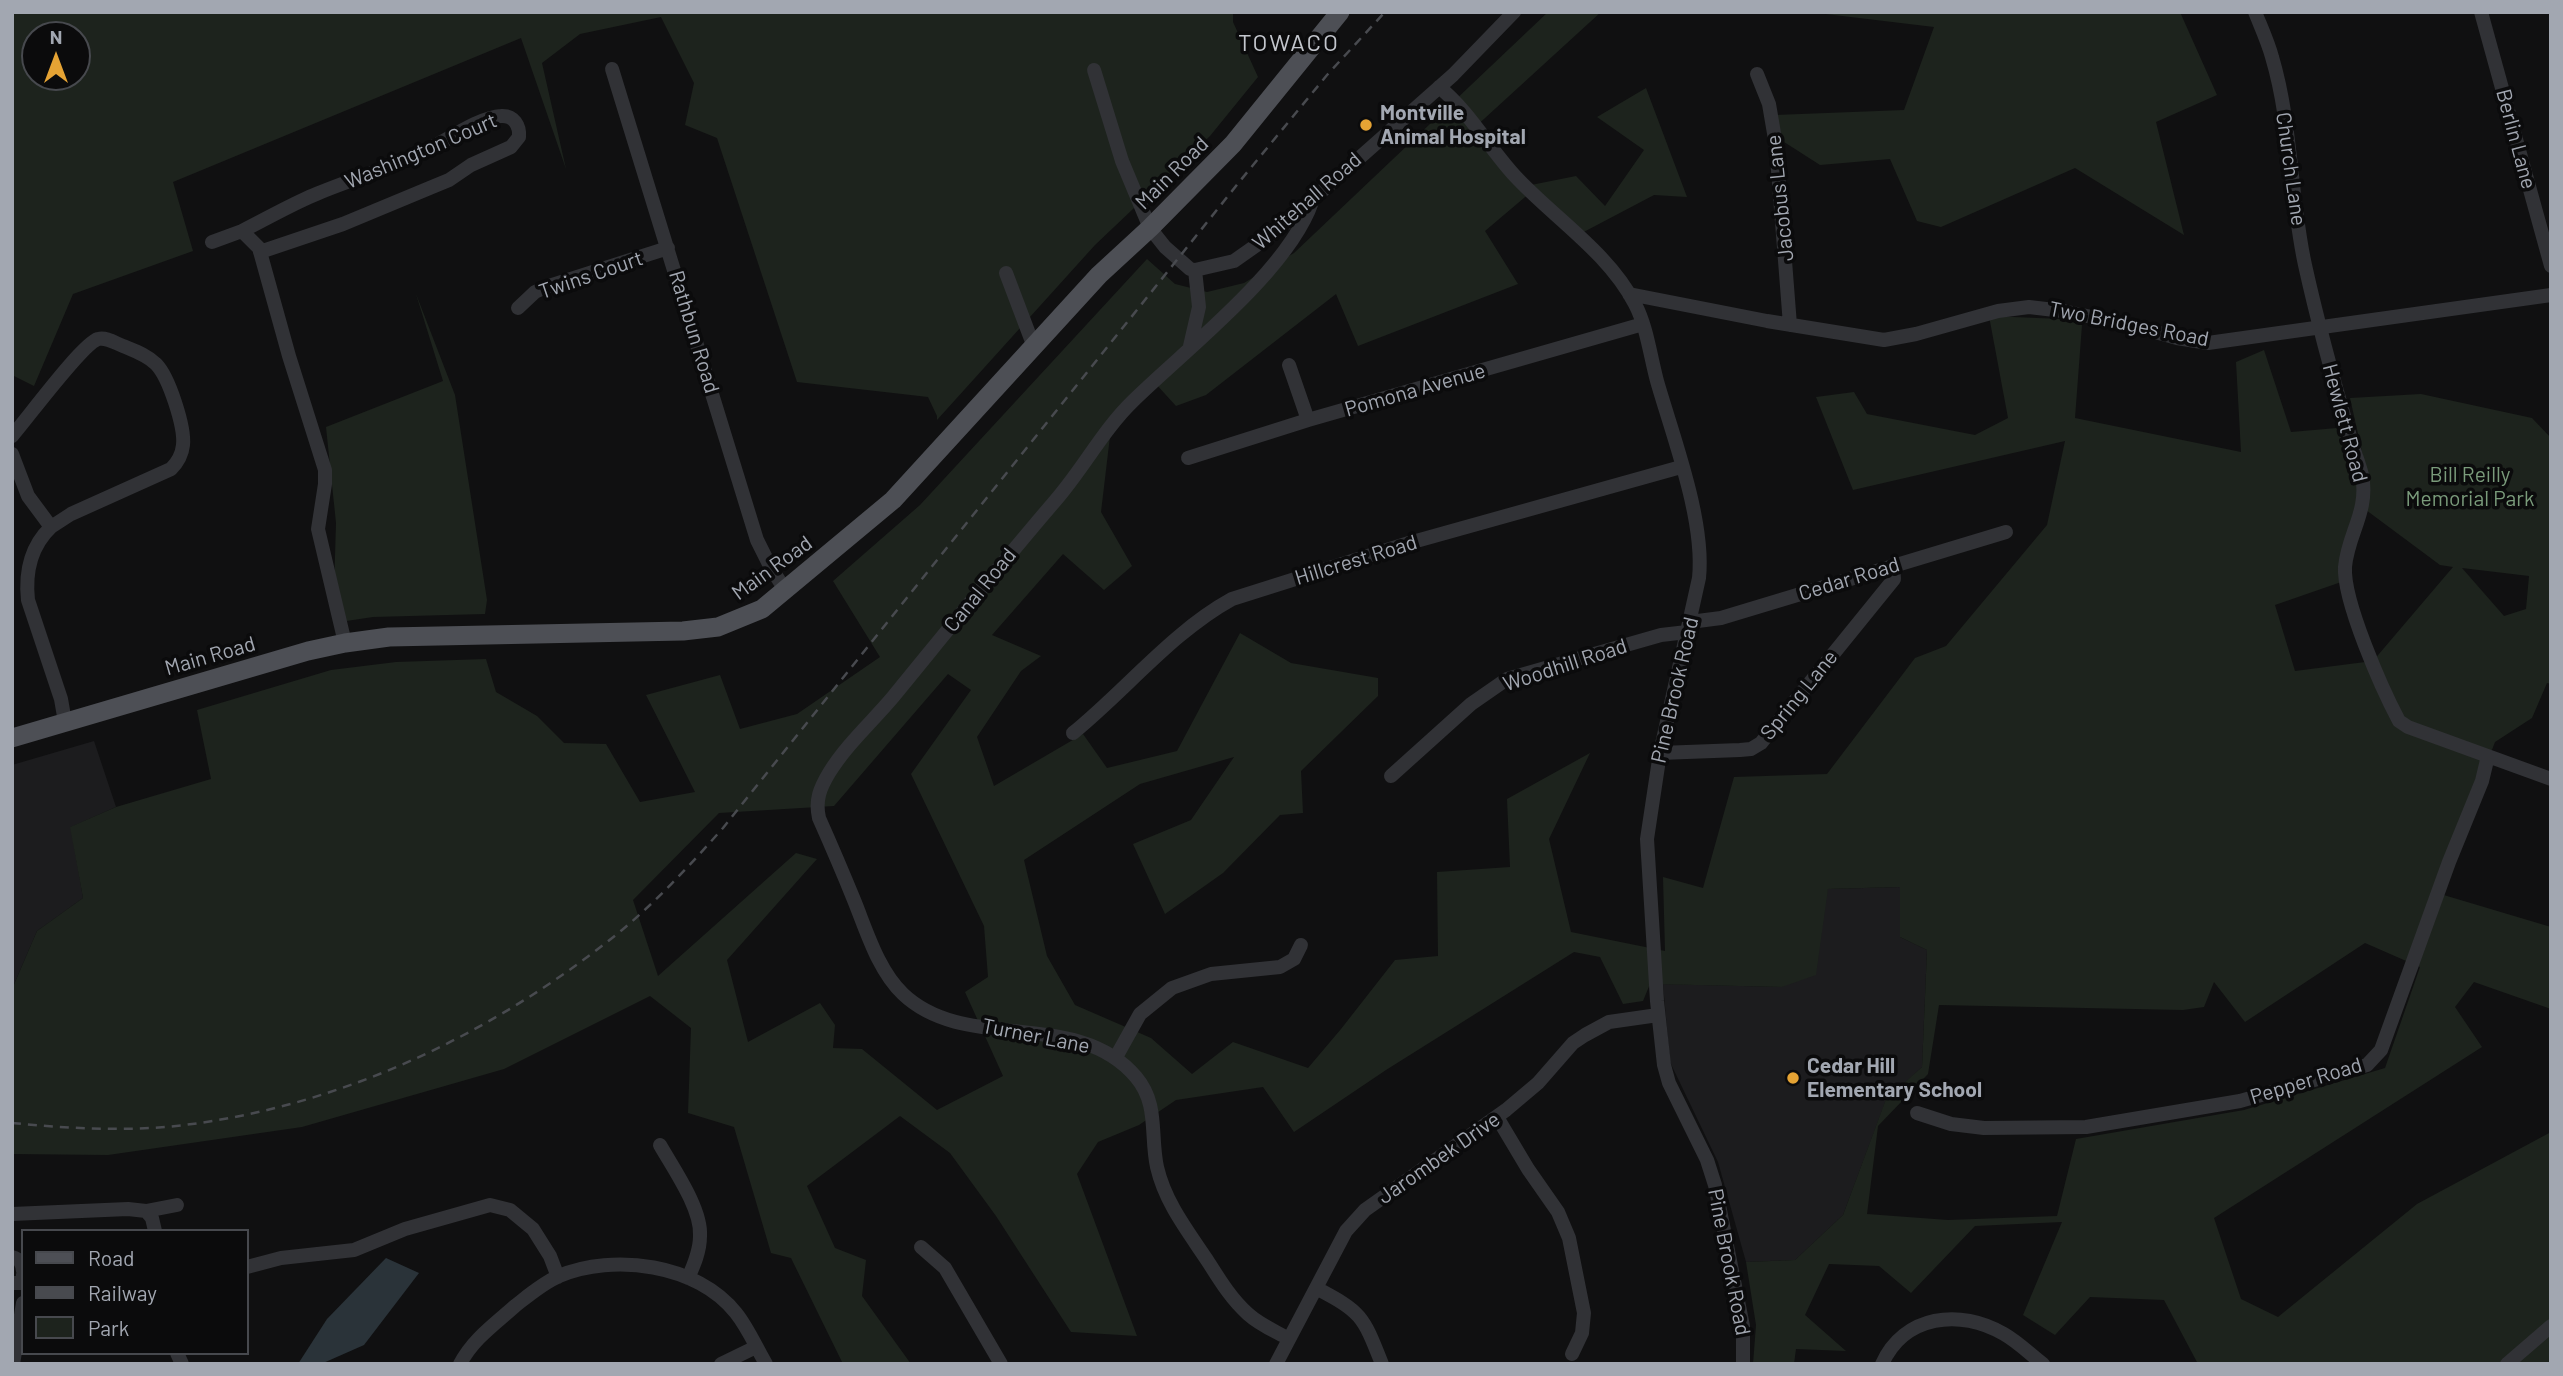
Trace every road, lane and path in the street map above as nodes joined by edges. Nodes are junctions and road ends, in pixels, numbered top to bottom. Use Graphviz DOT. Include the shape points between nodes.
graph roads {
  1 [pos="1340,12"];
  2 [pos="1514,12"];
  3 [pos="2255,12"];
  4 [pos="2482,12"];
  5 [pos="611,69"];
  6 [pos="1094,71"];
  7 [pos="1757,74"];
  8 [pos="1439,88"];
  9 [pos="1311,202"];
  10 [pos="1150,228"];
  11 [pos="242,231"];
  12 [pos="212,242"];
  13 [pos="668,248"];
  14 [pos="260,252"];
  15 [pos="2551,266"];
  16 [pos="1195,270"];
  17 [pos="1006,273"];
  18 [pos="1629,294"];
  19 [pos="2551,295"];
  20 [pos="519,308"];
  21 [pos="1643,324"];
  22 [pos="1790,325"];
  23 [pos="2321,327"];
  24 [pos="1034,347"];
  25 [pos="1190,347"];
  26 [pos="1289,365"];
  27 [pos="1308,420"];
  28 [pos="12,436"];
  29 [pos="12,454"];
  30 [pos="1188,458"];
  31 [pos="1681,467"];
  32 [pos="51,527"];
  33 [pos="2006,532"];
  34 [pos="1893,565"];
  35 [pos="785,590"];
  36 [pos="1689,627"];
  37 [pos="345,642"];
  38 [pos="65,722"];
  39 [pos="1073,733"];
  40 [pos="12,738"];
  41 [pos="1660,753"];
  42 [pos="2488,756"];
  43 [pos="1391,776"];
  44 [pos="2551,779"];
  45 [pos="833,851"];
  46 [pos="1301,945"];
  47 [pos="1658,1016"];
  48 [pos="1116,1057"];
  49 [pos="1917,1113"];
  50 [pos="1497,1117"];
  51 [pos="660,1145"];
  52 [pos="177,1205"];
  53 [pos="145,1211"];
  54 [pos="12,1214"];
  55 [pos="155,1229"];
  56 [pos="920,1247"];
  57 [pos="248,1267"];
  58 [pos="558,1277"];
  59 [pos="688,1278"];
  60 [pos="1316,1287"];
  61 [pos="21,1313"];
  62 [pos="2551,1326"];
  63 [pos="1289,1339"];
  64 [pos="756,1347"];
  65 [pos="1572,1354"];
  66 [pos="13,1364"];
  67 [pos="460,1364"];
  68 [pos="721,1364"];
  69 [pos="766,1364"];
  70 [pos="1001,1364"];
  71 [pos="1276,1364"];
  72 [pos="1382,1364"];
  73 [pos="1743,1364"];
  74 [pos="1882,1364"];
  75 [pos="2043,1364"];
  76 [pos="2507,1364"];
  1 -- 10 [label="main road, Main Road" via="1233,144"];
  2 -- 8 [label="street, Whitehall Road"];
  3 -- 23 [label="street, Church Lane" via="2280,88 2299,230"];
  4 -- 15 [label="street, Berlin Lane"];
  5 -- 13 [label="street, Rathbun Road"];
  6 -- 10 [label="street" via="1122,161"];
  7 -- 22 [label="street, Jacobus Lane" via="1769,104 1776,145"];
  8 -- 9 [label="street, Whitehall Road"];
  8 -- 18 [label="street, Pine Brook Road" via="1454,100 1490,149 1602,260"];
  9 -- 16 [label="street, Whitehall Road" via="1234,261"];
  9 -- 25 [label="street, Canal Road" via="1304,223 1270,267"];
  10 -- 16 [label="street" via="1165,247"];
  10 -- 24 [label="main road, Main Road" via="1098,275"];
  11 -- 12 [label="street, Washington Court"];
  11 -- 14 [label="street"];
  11 -- 14 [label="street, Washington Court" via="313,195 401,163 478,124 499,116 517,124 519,137 511,148 449,180"];
  13 -- 20 [label="street, Twins Court" via="547,287"];
  13 -- 35 [label="street, Rathbun Road" via="757,540"];
  14 -- 37 [label="street" via="325,470 318,529"];
  16 -- 25 [label="street" via="1199,307"];
  17 -- 24 [label="street"];
  18 -- 21 [label="street, Pine Brook Road"];
  18 -- 22 [label="street, Two Bridges Road"];
  19 -- 23 [label="street, Two Bridges Road"];
  21 -- 27 [label="street, Pomona Avenue"];
  21 -- 31 [label="street, Pine Brook Road"];
  22 -- 23 [label="street, Two Bridges Road" via="1884,340 2029,307 2198,342"];
  23 -- 42 [label="street, Hewlett Road" via="2362,475 2360,519 2345,569 2349,600 2399,721"];
  24 -- 35 [label="main road, Main Road" via="893,500"];
  25 -- 45 [label="street, Canal Road" via="1118,418 1057,499 841,755 819,791 817,803 818,818"];
  26 -- 27 [label="street"];
  27 -- 30 [label="street, Pomona Avenue"];
  28 -- 32 [label="street" via="94,341 108,339 144,355 164,374 183,431 176,464"];
  29 -- 32 [label="street" via="28,496"];
  31 -- 36 [label="street, Pine Brook Road" via="1701,550"];
  31 -- 39 [label="street, Hillcrest Road" via="1232,598 1185,631"];
  32 -- 38 [label="street" via="36,546 27,572 28,600"];
  33 -- 34 [label="street, Cedar Road"];
  34 -- 36 [label="street, Cedar Road"];
  34 -- 41 [label="street, Spring Lane" via="1894,579 1761,743 1751,749"];
  35 -- 37 [label="main road, Main Road" via="762,609 718,627"];
  36 -- 41 [label="street, Pine Brook Road"];
  36 -- 43 [label="street, Woodhill Road" via="1507,679 1471,704"];
  37 -- 38 [label="main road, Main Road"];
  38 -- 40 [label="main road, Main Road"];
  41 -- 47 [label="street, Pine Brook Road" via="1647,839"];
  42 -- 44 [label="street, Hewlett Road"];
  42 -- 49 [label="street, Pepper Road" via="2397,1012 2381,1050 2367,1065 2240,1101 2086,1127 1984,1128"];
  45 -- 48 [label="street, Turner Lane" via="885,970 912,1002 949,1020 1069,1039"];
  46 -- 48 [label="street" via="1294,959 1280,967 1211,974 1172,988 1140,1014"];
  47 -- 50 [label="street, Jarombek Drive" via="1609,1022 1585,1035"];
  47 -- 73 [label="street, Pine Brook Road" via="1669,1083 1715,1185 1743,1326"];
  48 -- 63 [label="street, Turner Lane" via="1139,1080 1151,1105 1157,1166 1168,1199 1238,1304"];
  50 -- 60 [label="street, Jarombek Drive" via="1364,1210 1346,1231"];
  50 -- 65 [label="street" via="1558,1212 1569,1238 1584,1313 1582,1333"];
  51 -- 59 [label="street" via="699,1223 698,1251"];
  52 -- 53 [label="street"];
  53 -- 54 [label="street"];
  53 -- 55 [label="street"];
  56 -- 70 [label="street" via="946,1268"];
  57 -- 58 [label="street" via="354,1250 405,1228 491,1205 510,1210 533,1229"];
  58 -- 59 [label="street" via="601,1265 628,1264"];
  58 -- 67 [label="street" via="475,1341"];
  59 -- 64 [label="street" via="737,1313"];
  60 -- 63 [label="street, Jarombek Drive"];
  60 -- 72 [label="street" via="1342,1301 1362,1320"];
  61 -- 66 [label="street"];
  62 -- 76 [label="street"];
  63 -- 71 [label="street, Jarombek Drive"];
  64 -- 68 [label="street"];
  64 -- 69 [label="street"];
  74 -- 75 [label="street" via="1888,1350 1916,1325 1955,1318 2002,1333"];
}
